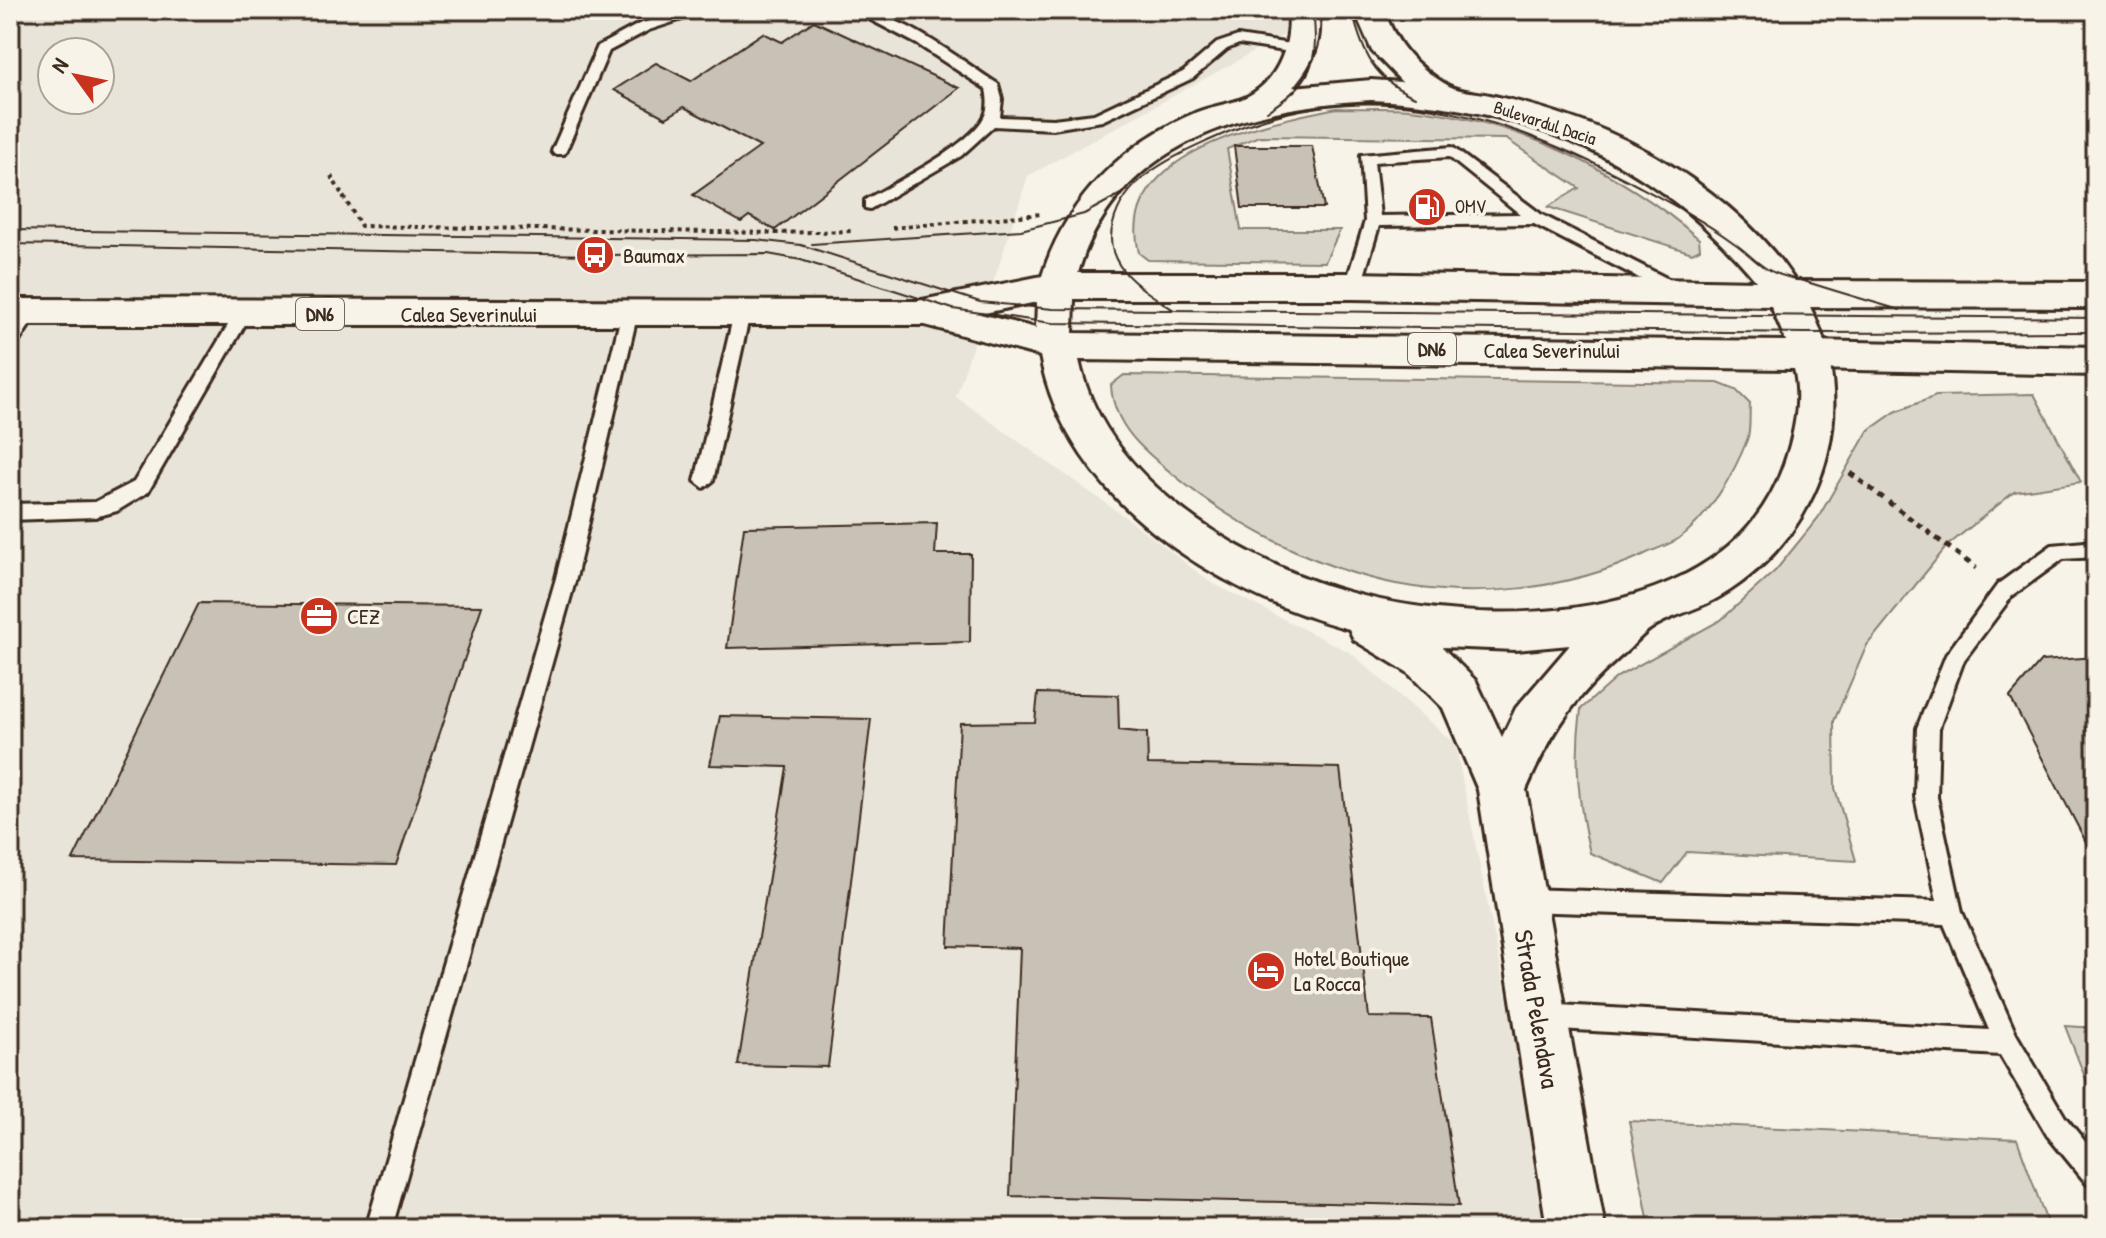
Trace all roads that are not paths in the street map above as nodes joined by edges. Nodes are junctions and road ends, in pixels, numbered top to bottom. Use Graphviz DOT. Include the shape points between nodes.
graph roads {
  1 [pos="703,10"];
  2 [pos="859,10"];
  3 [pos="1303,10"];
  4 [pos="1369,10"];
  5 [pos="1304,50"];
  6 [pos="1442,95"];
  7 [pos="1261,103"];
  8 [pos="991,121"];
  9 [pos="559,151"];
  10 [pos="870,204"];
  11 [pos="1536,219"];
  12 [pos="1373,221"];
  13 [pos="1055,286"];
  14 [pos="1353,286"];
  15 [pos="1680,292"];
  16 [pos="1784,294"];
  17 [pos="2096,295"];
  18 [pos="630,312"];
  19 [pos="742,313"];
  20 [pos="243,314"];
  21 [pos="928,314"];
  22 [pos="17,322"];
  23 [pos="1054,346"];
  24 [pos="1810,355"];
  25 [pos="2096,361"];
  26 [pos="704,481"];
  27 [pos="10,512"];
  28 [pos="2096,549"];
  29 [pos="1344,611"];
  30 [pos="1640,613"];
  31 [pos="1502,790"];
  32 [pos="1518,900"];
  33 [pos="1951,913"];
  34 [pos="1538,1016"];
  35 [pos="2007,1043"];
  36 [pos="2096,1175"];
  37 [pos="379,1228"];
  38 [pos="1576,1228"];
  1 -- 9 [label="lane" via="644,27 603,49"];
  2 -- 8 [label="lane" via="922,41 993,87"];
  3 -- 5 [label="main road"];
  4 -- 6 [label="main road, Bulevardul Dacia" via="1377,38 1401,68"];
  5 -- 7 [label="main road"];
  5 -- 8 [label="lane" via="1238,40 1222,46 1188,75 1097,118 1053,124"];
  6 -- 7 [label="main road, Bulevardul Dacia" via="1371,90"];
  6 -- 16 [label="main road, Bulevardul Dacia" via="1516,110 1586,134 1652,167 1707,206 1746,243"];
  7 -- 13 [label="main road, Bulevardul Dacia" via="1211,118 1165,140 1125,168 1084,214"];
  8 -- 10 [label="lane" via="967,144"];
  11 -- 12 [label="lane"];
  11 -- 12 [label="lane" via="1452,152 1366,158"];
  11 -- 15 [label="lane"];
  12 -- 14 [label="lane"];
  13 -- 14 [label="main road, Calea Severinului / DN6"];
  13 -- 21 [label="main road, Calea Severinului / DN6"];
  13 -- 23 [label="main road"];
  14 -- 15 [label="main road, Calea Severinului / DN6"];
  15 -- 16 [label="main road, Calea Severinului / DN6"];
  16 -- 17 [label="main road, Calea Severinului / DN6"];
  16 -- 24 [label="main road"];
  18 -- 19 [label="main road, Calea Severinului / DN6"];
  18 -- 20 [label="main road, Calea Severinului / DN6"];
  18 -- 37 [label="lane" via="566,578"];
  19 -- 21 [label="main road, Calea Severinului / DN6"];
  19 -- 26 [label="lane"];
  20 -- 22 [label="main road, Calea Severinului / DN6"];
  20 -- 27 [label="lane" via="141,487 119,505 100,511"];
  21 -- 23 [label="main road, Calea Severinului / DN6"];
  23 -- 24 [label="main road, Calea Severinului / DN6"];
  23 -- 29 [label="main road, Strada Pelendava" via="1086,430 1139,496 1207,550 1285,591"];
  24 -- 25 [label="main road, Calea Severinului / DN6"];
  24 -- 30 [label="main road, Strada Pelendava" via="1818,406 1816,434 1809,462 1783,515 1747,554 1697,588"];
  28 -- 33 [label="lane" via="2059,551 2005,590 1956,655 1928,728 1926,797"];
  29 -- 30 [label="main road, Strada Pelendava" via="1453,632 1524,632"];
  29 -- 31 [label="main road, Strada Pelendava" via="1423,658 1460,695"];
  30 -- 31 [label="main road, Strada Pelendava" via="1581,663 1532,723"];
  31 -- 32 [label="main road, Strada Pelendava"];
  32 -- 33 [label="lane"];
  32 -- 34 [label="main road, Strada Pelendava"];
  33 -- 35 [label="lane"];
  34 -- 35 [label="lane"];
  34 -- 38 [label="main road, Strada Pelendava"];
  35 -- 36 [label="lane" via="2056,1126"];
}
